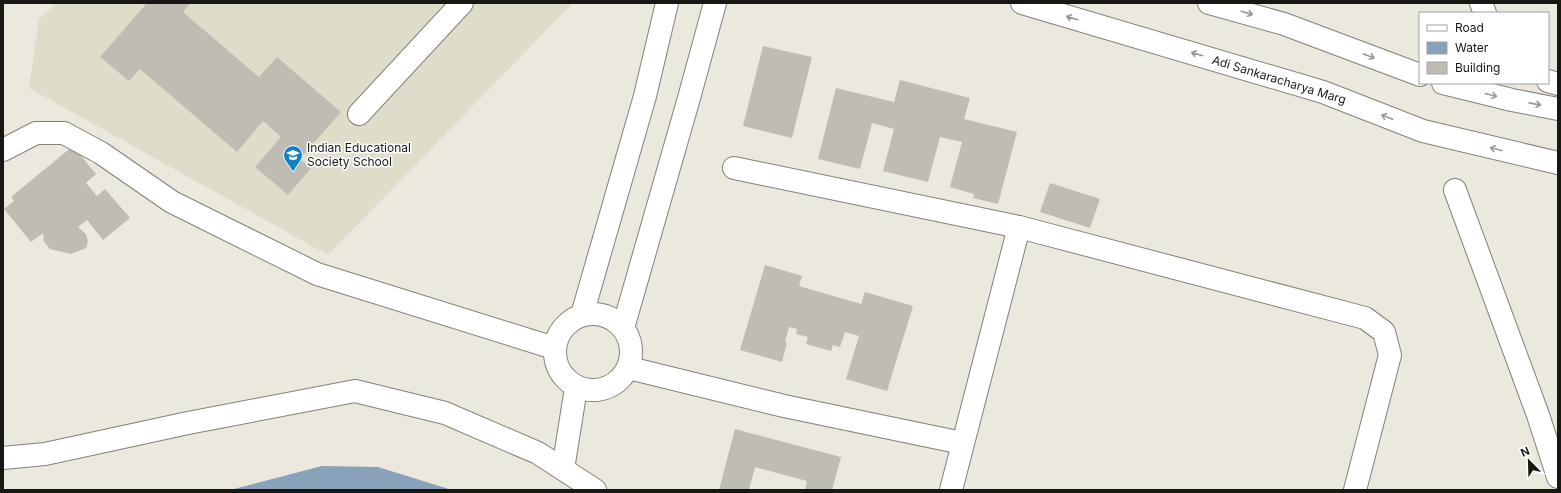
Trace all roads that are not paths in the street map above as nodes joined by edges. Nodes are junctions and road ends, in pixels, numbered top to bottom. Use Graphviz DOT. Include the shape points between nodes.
graph roads {
  1 [pos="462,3"];
  2 [pos="667,3"];
  3 [pos="715,3"];
  4 [pos="1022,3"];
  5 [pos="1209,3"];
  6 [pos="1419,75"];
  7 [pos="1447,84"];
  8 [pos="1558,109"];
  9 [pos="358,114"];
  10 [pos="3,150"];
  11 [pos="1558,163"];
  12 [pos="734,168"];
  13 [pos="1456,190"];
  14 [pos="1018,227"];
  15 [pos="582,316"];
  16 [pos="622,328"];
  17 [pos="554,348"];
  18 [pos="628,368"];
  19 [pos="576,388"];
  20 [pos="962,443"];
  21 [pos="3,458"];
  22 [pos="563,469"];
  23 [pos="1558,477"];
  24 [pos="595,490"];
  25 [pos="951,490"];
  26 [pos="1355,490"];
  1 -- 9 [label="main road"];
  2 -- 15 [label="main road" via="645,96"];
  3 -- 16 [label="main road"];
  11 -- 4 [label="main road, Adi Sankaracharya Marg, one-way" via="1423,131 1323,92"];
  5 -- 6 [label="main road, one-way" via="1284,24"];
  7 -- 8 [label="main road, one-way"];
  10 -- 17 [label="main road" via="36,133 64,133 101,153 172,202 317,274"];
  12 -- 14 [label="main road"];
  13 -- 23 [label="main road"];
  14 -- 20 [label="main road"];
  14 -- 26 [label="main road" via="1365,318 1384,332 1390,355"];
  15 -- 16 [label="main road" via="604,315"];
  15 -- 17 [label="main road" via="564,327"];
  16 -- 18 [label="main road" via="631,347 632,357"];
  17 -- 19 [label="main road" via="559,371 566,381"];
  18 -- 19 [label="main road" via="622,378 612,386 588,391"];
  18 -- 20 [label="main road" via="784,406"];
  19 -- 22 [label="main road"];
  20 -- 25 [label="main road"];
  21 -- 22 [label="main road" via="44,454 188,422 355,391 445,413 538,453"];
  22 -- 24 [label="main road"];
}
